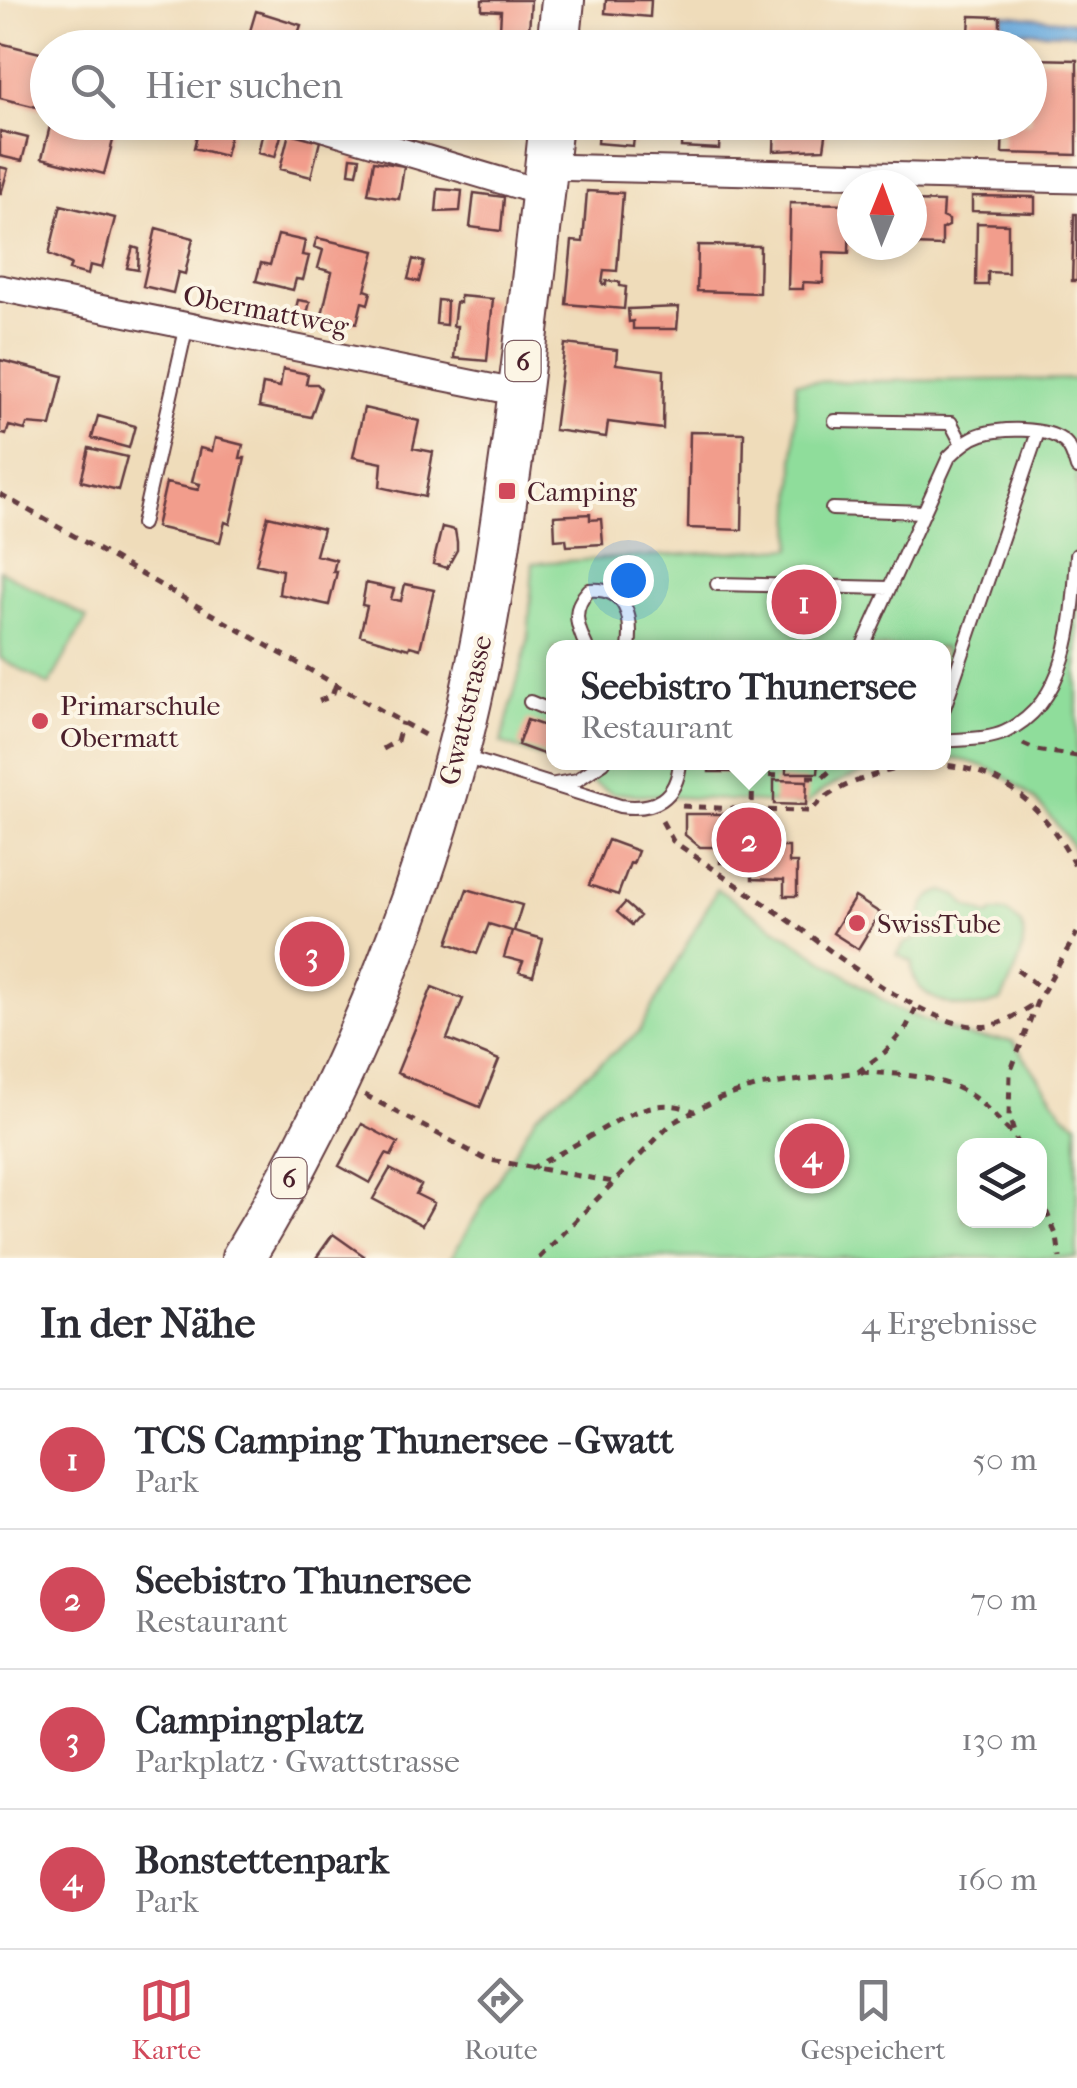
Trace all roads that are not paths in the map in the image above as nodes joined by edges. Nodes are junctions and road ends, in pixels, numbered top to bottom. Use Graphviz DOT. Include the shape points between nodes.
graph roads {
  1 [pos="563,0"];
  2 [pos="560,30"];
  3 [pos="378,140"];
  4 [pos="549,140"];
  5 [pos="545,180"];
  6 [pos="1077,180"];
  7 [pos="0,288"];
  8 [pos="187,324"];
  9 [pos="520,393"];
  10 [pos="835,421"];
  11 [pos="1038,432"];
  12 [pos="962,444"];
  13 [pos="1077,466"];
  14 [pos="832,509"];
  15 [pos="924,512"];
  16 [pos="142,524"];
  17 [pos="1077,555"];
  18 [pos="717,584"];
  19 [pos="889,588"];
  20 [pos="584,640"];
  21 [pos="629,640"];
  22 [pos="866,640"];
  23 [pos="951,687"];
  24 [pos="530,702"];
  25 [pos="546,709"];
  26 [pos="951,740"];
  27 [pos="444,747"];
  28 [pos="592,770"];
  29 [pos="678,770"];
  30 [pos="553,784"];
  31 [pos="243,1258"];
  1 -- 2 [label="main road"];
  3 -- 5 [label="street"];
  4 -- 5 [label="main road, Gwattstrasse / 6"];
  5 -- 6 [label="street"];
  5 -- 9 [label="main road, Gwattstrasse / 6"];
  7 -- 8 [label="street, Obermattweg"];
  8 -- 9 [label="street, Obermattweg"];
  8 -- 16 [label="lane"];
  9 -- 27 [label="main road, Gwattstrasse / 6" via="493,583"];
  10 -- 12 [label="lane" via="950,423"];
  11 -- 12 [label="lane" via="982,434"];
  11 -- 13 [label="lane" via="1061,438"];
  11 -- 23 [label="lane"];
  12 -- 15 [label="lane"];
  14 -- 15 [label="lane"];
  15 -- 19 [label="lane"];
  17 -- 26 [label="lane" via="1066,648 1044,701 1002,734"];
  18 -- 19 [label="lane"];
  19 -- 22 [label="lane"];
  20 -- 21 [label="lane" via="576,615 580,600 589,590 605,589 626,611"];
  24 -- 25 [label="lane"];
  27 -- 30 [label="lane"];
  27 -- 31 [label="main road, Gwattstrasse / 6" via="414,893 378,989 290,1176"];
  28 -- 30 [label="lane"];
  29 -- 30 [label="lane" via="672,792 640,809"];
}
